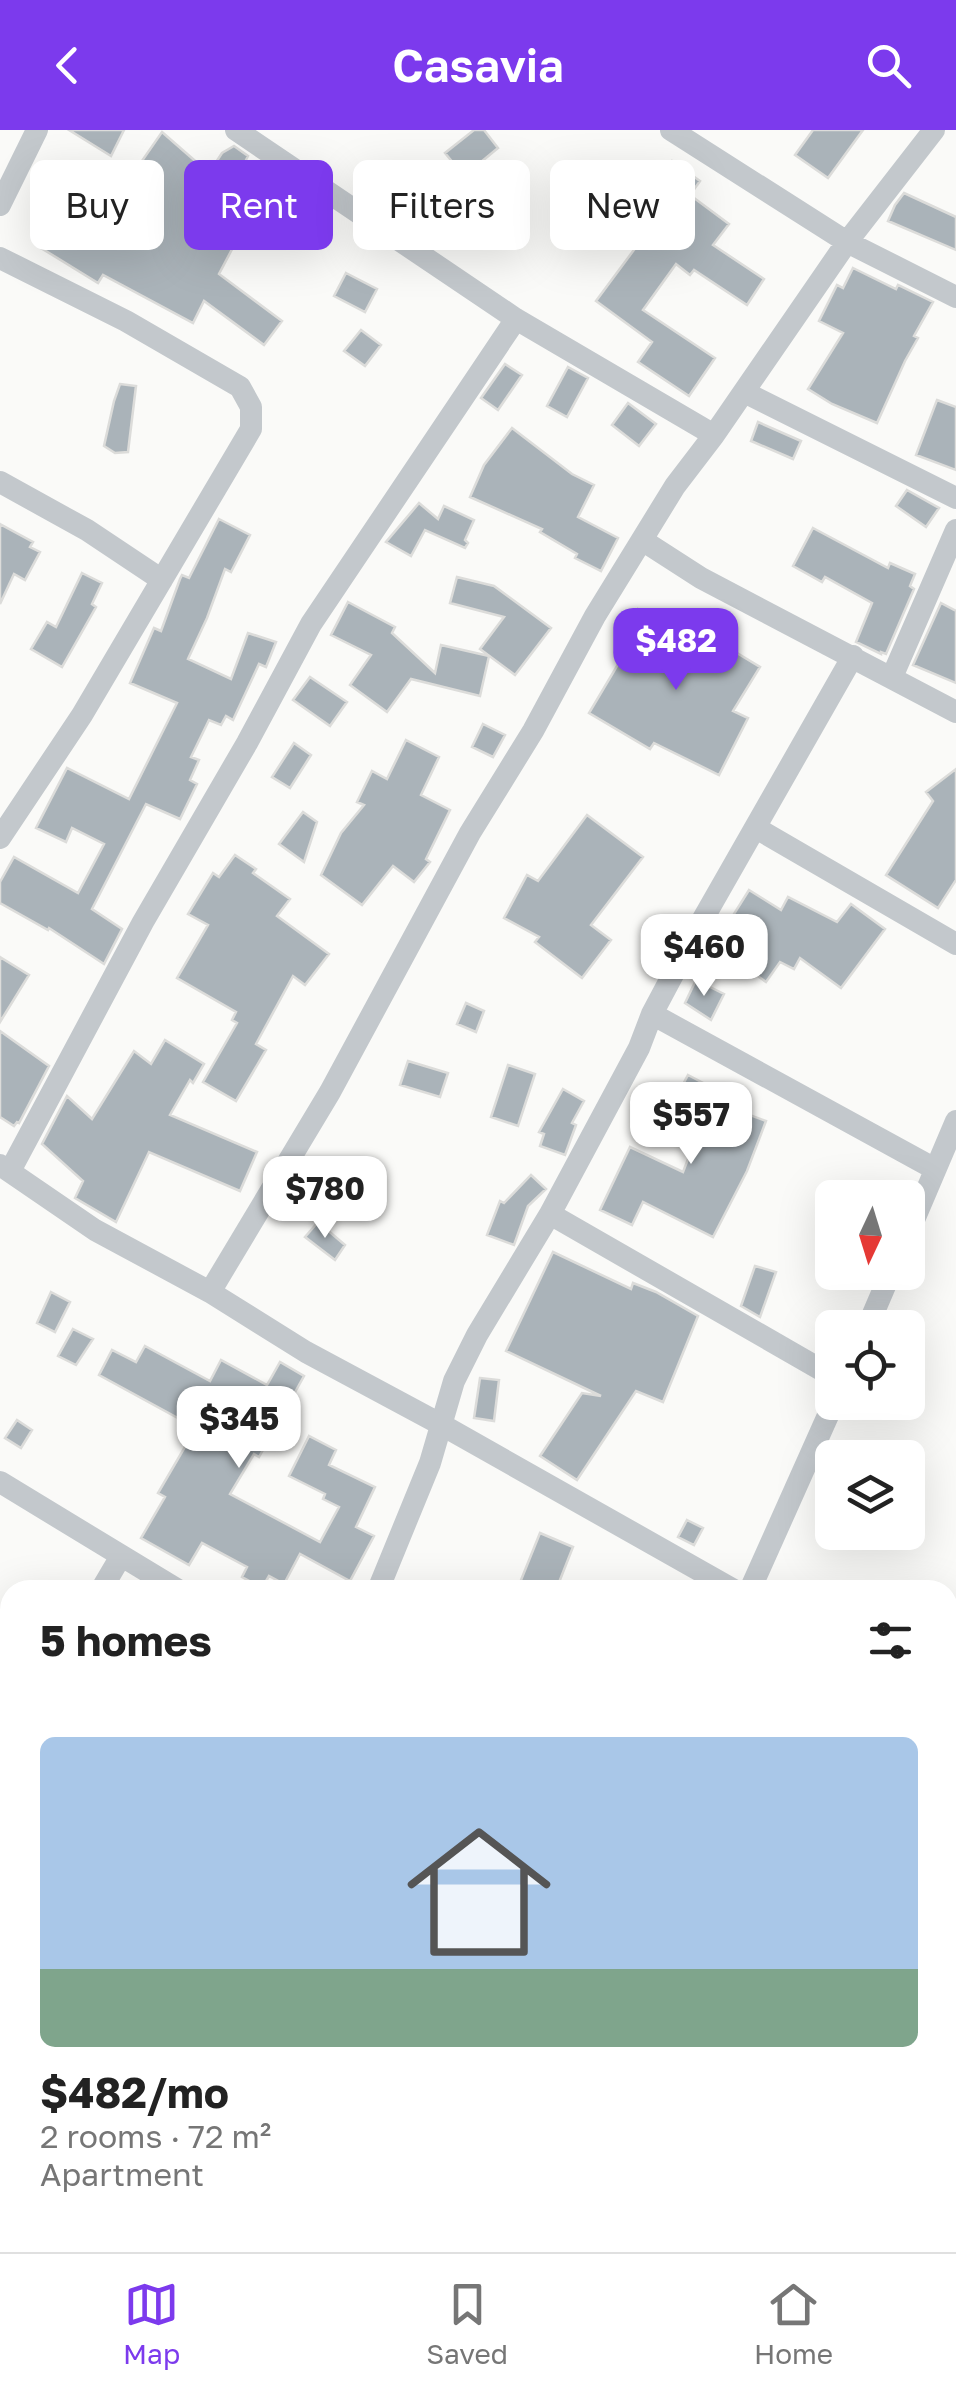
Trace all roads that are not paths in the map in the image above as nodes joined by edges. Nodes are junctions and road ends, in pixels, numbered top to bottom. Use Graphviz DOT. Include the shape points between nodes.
graph roads {
  1 [pos="37,130"];
  2 [pos="236,130"];
  3 [pos="671,130"];
  4 [pos="934,130"];
  5 [pos="0,205"];
  6 [pos="847,242"];
  7 [pos="0,258"];
  8 [pos="956,297"];
  9 [pos="516,319"];
  10 [pos="744,392"];
  11 [pos="714,435"];
  12 [pos="0,482"];
  13 [pos="956,498"];
  14 [pos="956,530"];
  15 [pos="642,540"];
  16 [pos="162,580"];
  17 [pos="853,656"];
  18 [pos="892,677"];
  19 [pos="956,712"];
  20 [pos="6,814"];
  21 [pos="756,828"];
  22 [pos="0,838"];
  23 [pos="956,944"];
  24 [pos="652,1014"];
  25 [pos="956,1122"];
  26 [pos="5,1168"];
  27 [pos="935,1169"];
  28 [pos="925,1193"];
  29 [pos="550,1214"];
  30 [pos="210,1292"];
  31 [pos="815,1366"];
  32 [pos="826,1420"];
  33 [pos="442,1424"];
  34 [pos="0,1482"];
  35 [pos="121,1556"];
  36 [pos="107,1580"];
  37 [pos="161,1580"];
  38 [pos="382,1580"];
  39 [pos="716,1580"];
  40 [pos="754,1580"];
  1 -- 5 [label="street"];
  2 -- 9 [label="street"];
  3 -- 6 [label="street"];
  4 -- 6 [label="street"];
  6 -- 8 [label="street"];
  6 -- 10 [label="street"];
  7 -- 16 [label="street" via="240,387 251,407 251,429"];
  9 -- 11 [label="street"];
  9 -- 26 [label="street" via="311,624"];
  10 -- 11 [label="street"];
  10 -- 13 [label="street"];
  11 -- 15 [label="street"];
  12 -- 16 [label="street"];
  14 -- 18 [label="street"];
  15 -- 17 [label="street"];
  15 -- 30 [label="street"];
  16 -- 20 [label="street" via="82,715"];
  17 -- 18 [label="street"];
  17 -- 21 [label="street"];
  18 -- 19 [label="street"];
  20 -- 22 [label="street"];
  21 -- 23 [label="street"];
  21 -- 24 [label="street"];
  24 -- 27 [label="street"];
  24 -- 29 [label="street"];
  25 -- 27 [label="street"];
  26 -- 30 [label="street" via="95,1230"];
  27 -- 28 [label="street"];
  29 -- 31 [label="street"];
  29 -- 33 [label="street" via="454,1381"];
  30 -- 33 [label="street"];
  32 -- 40 [label="street"];
  33 -- 38 [label="street"];
  33 -- 39 [label="street"];
  34 -- 35 [label="street"];
  35 -- 36 [label="street"];
  35 -- 37 [label="street"];
}
